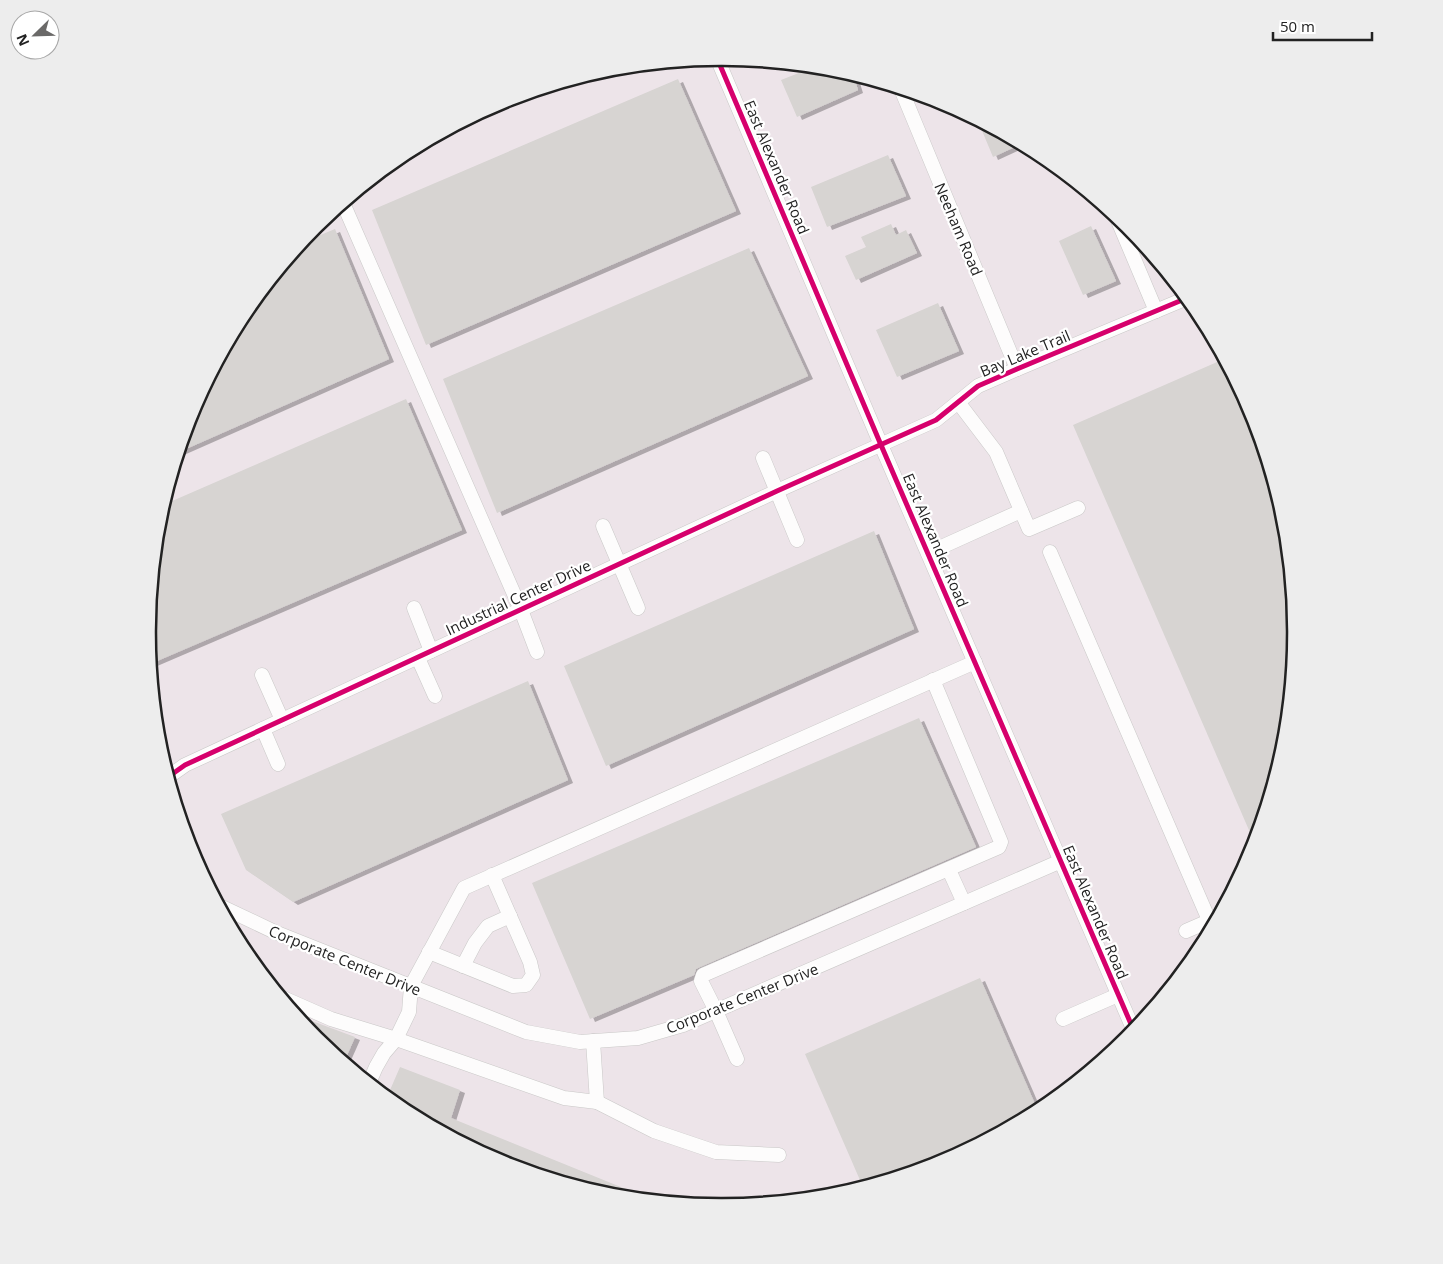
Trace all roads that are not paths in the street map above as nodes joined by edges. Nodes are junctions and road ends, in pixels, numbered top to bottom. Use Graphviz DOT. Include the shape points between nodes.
graph roads {
  1 [pos="720,66"];
  2 [pos="904,96"];
  3 [pos="346,209"];
  4 [pos="1123,233"];
  5 [pos="1180,301"];
  6 [pos="1156,311"];
  7 [pos="1017,368"];
  8 [pos="958,402"];
  9 [pos="881,445"];
  10 [pos="763,458"];
  11 [pos="777,491"];
  12 [pos="1078,508"];
  13 [pos="1021,511"];
  14 [pos="604,526"];
  15 [pos="797,540"];
  16 [pos="1050,552"];
  17 [pos="928,553"];
  18 [pos="619,564"];
  19 [pos="414,608"];
  20 [pos="638,608"];
  21 [pos="521,610"];
  22 [pos="431,651"];
  23 [pos="537,652"];
  24 [pos="418,658"];
  25 [pos="975,662"];
  26 [pos="262,675"];
  27 [pos="933,680"];
  28 [pos="435,696"];
  29 [pos="282,720"];
  30 [pos="263,729"];
  31 [pos="278,764"];
  32 [pos="174,772"];
  33 [pos="1061,861"];
  34 [pos="949,870"];
  35 [pos="492,875"];
  36 [pos="964,903"];
  37 [pos="230,911"];
  38 [pos="510,916"];
  39 [pos="1208,920"];
  40 [pos="1205,926"];
  41 [pos="1186,931"];
  42 [pos="429,952"];
  43 [pos="464,966"];
  44 [pos="411,986"];
  45 [pos="1118,994"];
  46 [pos="294,1003"];
  47 [pos="716,1011"];
  48 [pos="1062,1019"];
  49 [pos="1130,1023"];
  50 [pos="396,1039"];
  51 [pos="593,1041"];
  52 [pos="737,1059"];
  53 [pos="372,1077"];
  54 [pos="597,1102"];
  55 [pos="780,1155"];
  1 -- 9 [label="street, East Alexander Road"];
  2 -- 7 [label="street, Neeham Road"];
  3 -- 21 [label="street"];
  4 -- 6 [label="street"];
  5 -- 6 [label="street, Bay Lake Trail"];
  6 -- 7 [label="street, Bay Lake Trail"];
  7 -- 8 [label="street, Bay Lake Trail" via="978,386"];
  8 -- 9 [label="street, Bay Lake Trail" via="936,420"];
  8 -- 13 [label="street" via="996,452"];
  9 -- 11 [label="street, Industrial Center Drive"];
  9 -- 17 [label="street, East Alexander Road"];
  10 -- 11 [label="street"];
  11 -- 15 [label="street"];
  11 -- 18 [label="street, Industrial Center Drive"];
  12 -- 13 [label="street" via="1029,529"];
  13 -- 17 [label="street"];
  14 -- 18 [label="street"];
  16 -- 39 [label="street"];
  17 -- 25 [label="street, East Alexander Road"];
  18 -- 20 [label="street"];
  18 -- 21 [label="street, Industrial Center Drive"];
  19 -- 22 [label="street"];
  21 -- 22 [label="street, Industrial Center Drive"];
  21 -- 23 [label="street"];
  22 -- 24 [label="street, Industrial Center Drive"];
  24 -- 28 [label="street"];
  24 -- 29 [label="street, Industrial Center Drive"];
  25 -- 27 [label="street"];
  25 -- 33 [label="street, East Alexander Road"];
  26 -- 29 [label="street"];
  27 -- 34 [label="street" via="1001,842 999,847"];
  27 -- 35 [label="street"];
  29 -- 30 [label="street, Industrial Center Drive"];
  30 -- 31 [label="street"];
  30 -- 32 [label="street, Industrial Center Drive"];
  33 -- 36 [label="street, Corporate Center Drive"];
  33 -- 45 [label="street, East Alexander Road"];
  34 -- 36 [label="street"];
  34 -- 47 [label="street" via="703,975 701,981"];
  35 -- 38 [label="street"];
  35 -- 42 [label="street" via="464,888"];
  36 -- 47 [label="street, Corporate Center Drive"];
  37 -- 44 [label="street, Corporate Center Drive" via="276,933"];
  38 -- 43 [label="street" via="488,926"];
  38 -- 43 [label="street" via="530,962 533,975 526,985 513,986"];
  40 -- 41 [label="street"];
  42 -- 43 [label="street"];
  42 -- 44 [label="street"];
  44 -- 50 [label="street" via="409,1012"];
  44 -- 51 [label="street, Corporate Center Drive" via="526,1032 580,1042"];
  45 -- 48 [label="street"];
  45 -- 49 [label="street, East Alexander Road"];
  46 -- 50 [label="street" via="331,1019"];
  47 -- 51 [label="street, Corporate Center Drive" via="638,1038"];
  47 -- 52 [label="street"];
  50 -- 53 [label="street" via="384,1053"];
  50 -- 54 [label="street" via="564,1098"];
  51 -- 54 [label="street"];
  54 -- 55 [label="street" via="654,1131 716,1152"];
}
